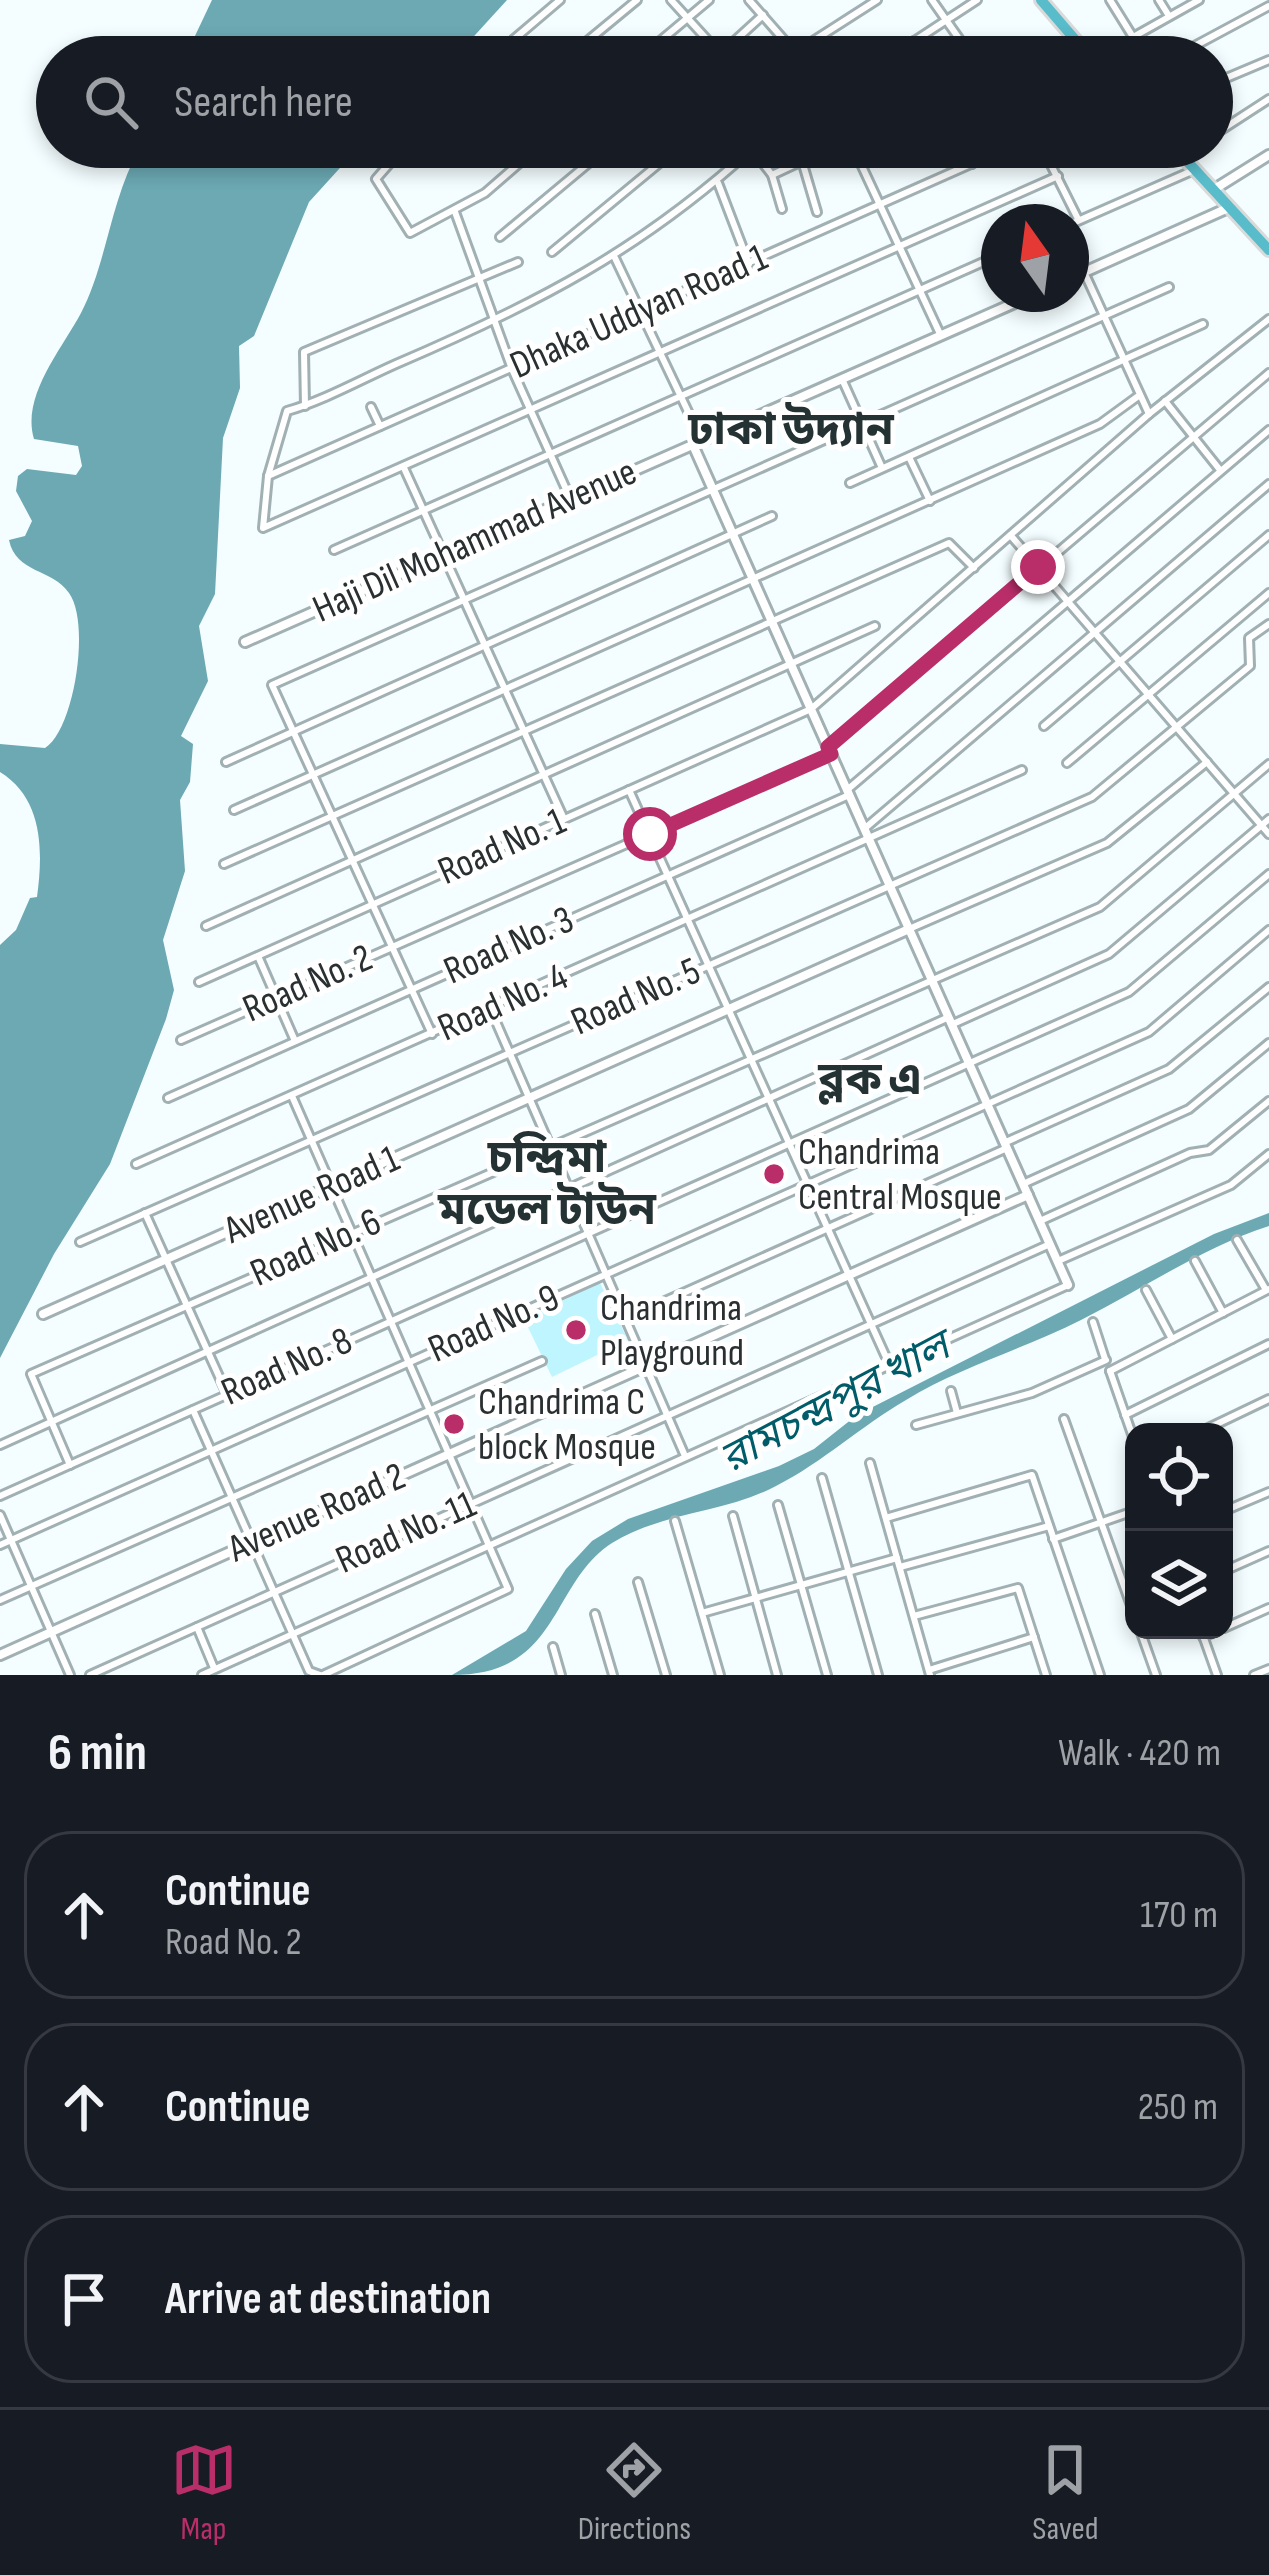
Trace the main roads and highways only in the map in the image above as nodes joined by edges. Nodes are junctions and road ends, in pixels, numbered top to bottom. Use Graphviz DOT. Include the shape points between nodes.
graph roads {
  1 [pos="1041,0"];
  2 [pos="1072,36"];
  3 [pos="1192,168"];
  4 [pos="1269,250"];
  1 -- 2 [label="highway"];
  3 -- 4 [label="highway"];
}
